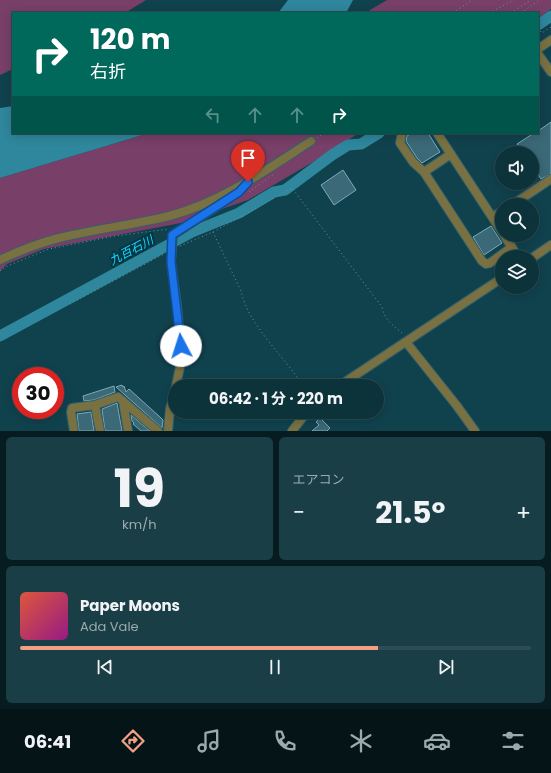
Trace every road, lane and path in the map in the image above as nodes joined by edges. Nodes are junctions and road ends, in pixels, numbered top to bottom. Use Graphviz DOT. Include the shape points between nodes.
graph roads {
  1 [pos="472,0"];
  2 [pos="514,0"];
  3 [pos="531,0"];
  4 [pos="540,0"];
  5 [pos="454,12"];
  6 [pos="491,12"];
  7 [pos="513,12"];
  8 [pos="522,12"];
  9 [pos="551,27"];
  10 [pos="539,29"];
  11 [pos="551,40"];
  12 [pos="539,48"];
  13 [pos="539,55"];
  14 [pos="551,72"];
  15 [pos="402,134"];
  16 [pos="438,134"];
  17 [pos="311,142"];
  18 [pos="451,154"];
  19 [pos="424,172"];
  20 [pos="551,178"];
  21 [pos="248,182"];
  22 [pos="522,198"];
  23 [pos="493,217"];
  24 [pos="495,220"];
  25 [pos="213,232"];
  26 [pos="509,242"];
  27 [pos="551,245"];
  28 [pos="512,247"];
  29 [pos="171,250"];
  30 [pos="514,250"];
  31 [pos="539,253"];
  32 [pos="0,260"];
  33 [pos="495,283"];
  34 [pos="70,304"];
  35 [pos="406,342"];
  36 [pos="177,379"];
  37 [pos="299,379"];
  38 [pos="350,379"];
  39 [pos="123,401"];
  40 [pos="95,405"];
  41 [pos="169,419"];
  42 [pos="301,419"];
  43 [pos="74,431"];
  44 [pos="100,431"];
  45 [pos="128,431"];
  46 [pos="158,431"];
  47 [pos="168,431"];
  48 [pos="292,431"];
  49 [pos="474,431"];
  1 -- 5 [label="path"];
  2 -- 6 [label="path"];
  3 -- 7 [label="path"];
  4 -- 8 [label="path"];
  9 -- 10 [label="path" via="542,33"];
  11 -- 12 [label="street"];
  13 -- 14 [label="street"];
  15 -- 19 [label="street" via="400,143 413,162"];
  16 -- 18 [label="street"];
  17 -- 21 [label="street"];
  18 -- 19 [label="street"];
  18 -- 23 [label="street"];
  19 -- 28 [label="street" via="482,261 490,263"];
  20 -- 22 [label="street"];
  21 -- 29 [label="street" via="239,192 175,234"];
  21 -- 32 [label="street" via="196,207 170,216 59,238"];
  23 -- 24 [label="street"];
  25 -- 29 [label="path"];
  25 -- 35 [label="path" via="292,188 382,307 388,321 406,338"];
  25 -- 37 [label="path" via="243,300 257,324"];
  26 -- 28 [label="street"];
  27 -- 31 [label="street"];
  28 -- 30 [label="street"];
  29 -- 34 [label="path"];
  29 -- 36 [label="street" via="182,357"];
  33 -- 35 [label="street"];
  35 -- 38 [label="street"];
  35 -- 49 [label="street"];
  39 -- 40 [label="street" via="118,397"];
  39 -- 45 [label="street"];
  39 -- 46 [label="street"];
  40 -- 43 [label="street" via="72,408"];
  40 -- 44 [label="street"];
  41 -- 47 [label="street"];
  42 -- 48 [label="street"];
}
